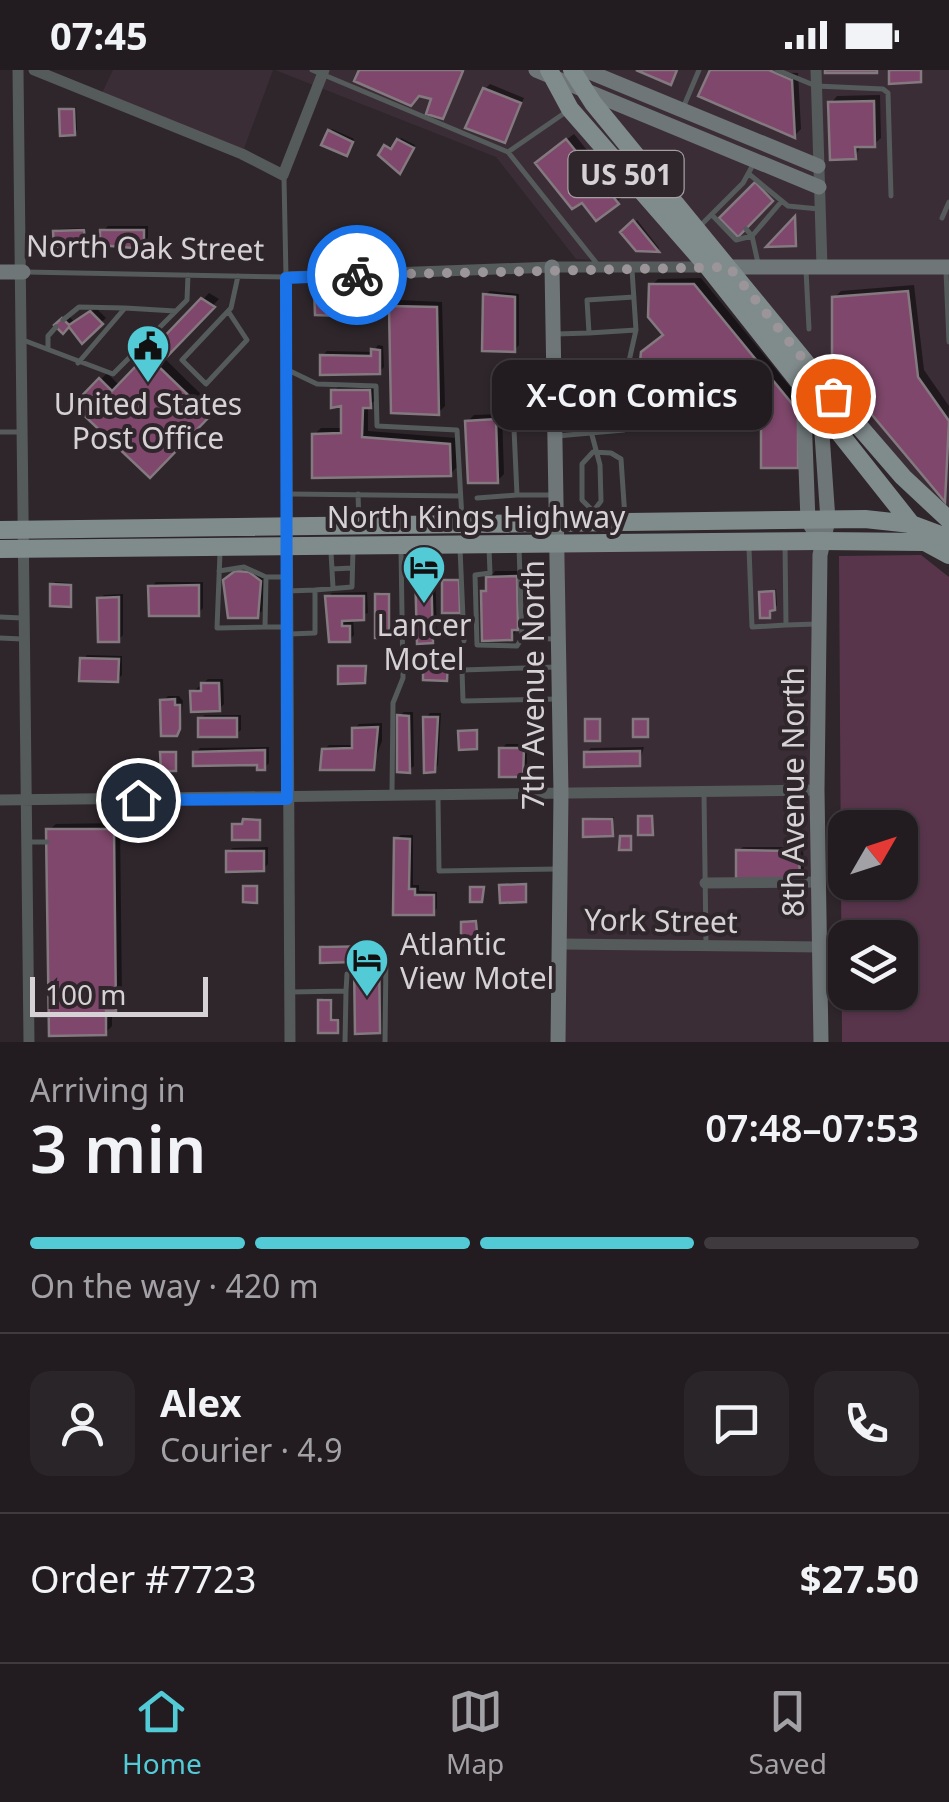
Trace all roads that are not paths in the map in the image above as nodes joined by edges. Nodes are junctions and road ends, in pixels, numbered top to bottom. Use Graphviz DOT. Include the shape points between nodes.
graph roads {
  1 [pos="18,70"];
  2 [pos="34,70"];
  3 [pos="572,70"];
  4 [pos="699,70"];
  5 [pos="777,70"];
  6 [pos="816,70"];
  7 [pos="320,72"];
  8 [pos="545,72"];
  9 [pos="585,79"];
  10 [pos="816,86"];
  11 [pos="570,109"];
  12 [pos="682,110"];
  13 [pos="508,152"];
  14 [pos="818,166"];
  15 [pos="752,167"];
  16 [pos="284,176"];
  17 [pos="819,187"];
  18 [pos="891,196"];
  19 [pos="781,202"];
  20 [pos="949,202"];
  21 [pos="820,210"];
  22 [pos="712,215"];
  23 [pos="756,218"];
  24 [pos="942,218"];
  25 [pos="762,224"];
  26 [pos="698,229"];
  27 [pos="746,229"];
  28 [pos="752,236"];
  29 [pos="552,267"];
  30 [pos="708,267"];
  31 [pos="729,267"];
  32 [pos="759,267"];
  33 [pos="814,267"];
  34 [pos="947,267"];
  35 [pos="600,268"];
  36 [pos="632,268"];
  37 [pos="0,272"];
  38 [pos="23,272"];
  39 [pos="188,275"];
  40 [pos="238,276"];
  41 [pos="286,278"];
  42 [pos="634,297"];
  43 [pos="124,308"];
  44 [pos="176,311"];
  45 [pos="228,311"];
  46 [pos="64,320"];
  47 [pos="56,327"];
  48 [pos="809,329"];
  49 [pos="636,330"];
  50 [pos="589,333"];
  51 [pos="554,334"];
  52 [pos="23,340"];
  53 [pos="949,342"];
  54 [pos="48,348"];
  55 [pos="78,363"];
  56 [pos="628,367"];
  57 [pos="554,368"];
  58 [pos="286,369"];
  59 [pos="810,382"];
  60 [pos="626,395"];
  61 [pos="555,398"];
  62 [pos="822,408"];
  63 [pos="0,432"];
  64 [pos="23,432"];
  65 [pos="556,432"];
  66 [pos="592,434"];
  67 [pos="594,452"];
  68 [pos="287,494"];
  69 [pos="358,494"];
  70 [pos="557,495"];
  71 [pos="460,496"];
  72 [pos="517,496"];
  73 [pos="476,498"];
  74 [pos="591,518"];
  75 [pos="828,520"];
  76 [pos="949,520"];
  77 [pos="808,521"];
  78 [pos="911,524"];
  79 [pos="626,526"];
  80 [pos="0,530"];
  81 [pos="558,535"];
  82 [pos="288,536"];
  83 [pos="356,536"];
  84 [pos="401,536"];
  85 [pos="461,536"];
  86 [pos="949,538"];
  87 [pos="23,540"];
  88 [pos="820,541"];
  89 [pos="749,542"];
  90 [pos="785,542"];
  91 [pos="925,542"];
  92 [pos="330,544"];
  93 [pos="518,544"];
  94 [pos="220,545"];
  95 [pos="489,545"];
  96 [pos="0,549"];
  97 [pos="949,555"];
  98 [pos="352,568"];
  99 [pos="332,569"];
  100 [pos="219,571"];
  101 [pos="266,577"];
  102 [pos="287,577"];
  103 [pos="332,588"];
  104 [pos="314,590"];
  105 [pos="287,592"];
  106 [pos="0,617"];
  107 [pos="24,618"];
  108 [pos="819,623"];
  109 [pos="786,625"];
  110 [pos="265,627"];
  111 [pos="287,630"];
  112 [pos="0,638"];
  113 [pos="522,638"];
  114 [pos="24,639"];
  115 [pos="559,639"];
  116 [pos="464,641"];
  117 [pos="560,667"];
  118 [pos="560,699"];
  119 [pos="817,790"];
  120 [pos="704,792"];
  121 [pos="560,794"];
  122 [pos="438,796"];
  123 [pos="392,797"];
  124 [pos="287,799"];
  125 [pos="0,800"];
  126 [pos="27,800"];
  127 [pos="27,841"];
  128 [pos="46,842"];
  129 [pos="561,869"];
  130 [pos="818,882"];
  131 [pos="706,883"];
  132 [pos="561,944"];
  133 [pos="706,946"];
  134 [pos="820,947"];
  135 [pos="386,954"];
  136 [pos="347,974"];
  137 [pos="346,991"];
  138 [pos="291,992"];
  139 [pos="29,1015"];
  140 [pos="49,1015"];
  141 [pos="29,1042"];
  142 [pos="290,1042"];
  143 [pos="345,1042"];
  144 [pos="385,1042"];
  145 [pos="558,1042"];
  146 [pos="821,1042"];
  1 -- 38 [label="street"];
  2 -- 16 [label="street"];
  3 -- 9 [label="main road, US 501"];
  4 -- 12 [label="lane"];
  5 -- 10 [label="lane"];
  6 -- 10 [label="street"];
  7 -- 13 [label="lane"];
  7 -- 16 [label="street"];
  8 -- 9 [label="street"];
  8 -- 11 [label="main road, US 501"];
  9 -- 12 [label="street" via="619,78"];
  9 -- 15 [label="street"];
  9 -- 26 [label="main road, US 501"];
  10 -- 14 [label="street"];
  10 -- 18 [label="lane" via="888,93"];
  11 -- 13 [label="lane"];
  11 -- 30 [label="main road, US 501"];
  12 -- 14 [label="street"];
  13 -- 35 [label="lane"];
  14 -- 17 [label="street"];
  15 -- 17 [label="street"];
  15 -- 19 [label="lane"];
  15 -- 22 [label="lane" via="746,186"];
  16 -- 41 [label="lane"];
  17 -- 21 [label="street"];
  19 -- 21 [label="lane"];
  19 -- 25 [label="lane"];
  20 -- 24 [label="lane"];
  21 -- 33 [label="street"];
  22 -- 26 [label="lane"];
  22 -- 28 [label="lane" via="736,240"];
  23 -- 25 [label="lane"];
  25 -- 28 [label="lane"];
  26 -- 31 [label="main road, US 501"];
  27 -- 28 [label="lane"];
  28 -- 32 [label="lane"];
  29 -- 35 [label="street, North Oak Street"];
  29 -- 41 [label="street, North Oak Street"];
  29 -- 51 [label="street, 7th Avenue North"];
  30 -- 31 [label="street, North Oak Street"];
  30 -- 36 [label="street, North Oak Street"];
  30 -- 59 [label="main road, US 501"];
  31 -- 32 [label="street, North Oak Street"];
  31 -- 59 [label="main road, US 501"];
  32 -- 33 [label="street, North Oak Street"];
  33 -- 34 [label="street, North Oak Street"];
  33 -- 48 [label="lane"];
  34 -- 53 [label="lane"];
  35 -- 36 [label="street, North Oak Street"];
  36 -- 42 [label="lane"];
  37 -- 38 [label="street, North Oak Street"];
  38 -- 39 [label="lane, North Oak Street"];
  38 -- 52 [label="street"];
  39 -- 40 [label="lane, North Oak Street"];
  39 -- 44 [label="lane" via="187,300"];
  40 -- 41 [label="lane, North Oak Street"];
  40 -- 45 [label="lane"];
  41 -- 58 [label="street"];
  42 -- 49 [label="lane"];
  42 -- 50 [label="lane" via="587,300"];
  43 -- 44 [label="lane"];
  43 -- 46 [label="lane" via="79,307"];
  43 -- 55 [label="lane"];
  44 -- 55 [label="lane" via="113,374"];
  45 -- 45 [label="lane" via="182,360 206,384 247,340"];
  47 -- 54 [label="lane"];
  49 -- 50 [label="lane"];
  49 -- 56 [label="lane"];
  50 -- 51 [label="lane"];
  51 -- 57 [label="street, 7th Avenue North"];
  52 -- 54 [label="lane"];
  52 -- 64 [label="street"];
  54 -- 55 [label="lane"];
  56 -- 57 [label="lane"];
  56 -- 60 [label="lane"];
  57 -- 61 [label="street, 7th Avenue North"];
  58 -- 68 [label="street"];
  58 -- 71 [label="lane" via="316,384 376,386 377,426 456,430"];
  59 -- 62 [label="main road, US 501"];
  59 -- 76 [label="main road, US 501"];
  59 -- 77 [label="street"];
  60 -- 61 [label="lane"];
  60 -- 66 [label="lane" via="624,430"];
  61 -- 65 [label="street, 7th Avenue North"];
  62 -- 75 [label="street"];
  62 -- 78 [label="main road, US 501"];
  63 -- 64 [label="lane"];
  64 -- 87 [label="street"];
  65 -- 66 [label="lane"];
  65 -- 70 [label="street, 7th Avenue North"];
  65 -- 72 [label="lane" via="514,429"];
  66 -- 67 [label="lane"];
  67 -- 74 [label="lane" via="601,501"];
  67 -- 74 [label="lane" via="581,470 582,500"];
  67 -- 79 [label="lane" via="621,460"];
  68 -- 69 [label="lane"];
  68 -- 82 [label="street"];
  69 -- 71 [label="lane"];
  69 -- 83 [label="lane"];
  70 -- 72 [label="lane"];
  70 -- 81 [label="street, 7th Avenue North"];
  71 -- 85 [label="lane"];
  72 -- 73 [label="lane"];
  74 -- 79 [label="main road, North Kings Highway"];
  74 -- 81 [label="main road, North Kings Highway"];
  75 -- 77 [label="main road, North Kings Highway"];
  75 -- 78 [label="main road, North Kings Highway"];
  75 -- 88 [label="street"];
  77 -- 79 [label="main road, North Kings Highway"];
  77 -- 88 [label="street"];
  78 -- 86 [label="main road, North Kings Highway"];
  78 -- 91 [label="main road, US 501"];
  80 -- 87 [label="main road, North Kings Highway"];
  81 -- 85 [label="main road, North Kings Highway"];
  81 -- 89 [label="main road, North Kings Highway"];
  81 -- 93 [label="main road, North Kings Highway"];
  81 -- 115 [label="street, 7th Avenue North"];
  82 -- 83 [label="main road, North Kings Highway"];
  82 -- 87 [label="main road, North Kings Highway"];
  82 -- 92 [label="main road, North Kings Highway"];
  82 -- 94 [label="main road, North Kings Highway"];
  82 -- 102 [label="street"];
  83 -- 84 [label="main road, North Kings Highway"];
  83 -- 92 [label="main road, North Kings Highway"];
  83 -- 98 [label="lane"];
  84 -- 85 [label="main road, North Kings Highway"];
  84 -- 123 [label="lane" via="403,678 393,703"];
  85 -- 95 [label="main road, North Kings Highway"];
  85 -- 116 [label="lane"];
  87 -- 94 [label="main road, North Kings Highway"];
  87 -- 96 [label="main road, North Kings Highway"];
  87 -- 107 [label="street"];
  88 -- 90 [label="main road, North Kings Highway"];
  88 -- 91 [label="main road, North Kings Highway"];
  88 -- 108 [label="street, 8th Avenue North"];
  89 -- 90 [label="main road, North Kings Highway"];
  89 -- 109 [label="lane" via="752,627"];
  90 -- 109 [label="lane"];
  91 -- 97 [label="main road, North Kings Highway"];
  92 -- 99 [label="lane"];
  93 -- 95 [label="main road, North Kings Highway"];
  93 -- 113 [label="lane"];
  94 -- 100 [label="lane"];
  95 -- 113 [label="lane" via="490,573 475,574 477,646 517,646"];
  98 -- 99 [label="lane"];
  98 -- 103 [label="lane" via="352,587"];
  99 -- 103 [label="lane"];
  100 -- 101 [label="lane" via="244,567"];
  100 -- 110 [label="lane" via="217,628"];
  101 -- 102 [label="lane"];
  101 -- 110 [label="lane"];
  102 -- 105 [label="street"];
  103 -- 104 [label="lane"];
  104 -- 105 [label="lane"];
  104 -- 111 [label="lane" via="315,633"];
  105 -- 111 [label="street"];
  106 -- 107 [label="lane"];
  107 -- 114 [label="street"];
  108 -- 109 [label="lane"];
  108 -- 119 [label="street, 8th Avenue North"];
  110 -- 111 [label="lane"];
  111 -- 124 [label="street"];
  112 -- 114 [label="lane"];
  113 -- 115 [label="lane"];
  114 -- 126 [label="street"];
  115 -- 117 [label="street, 7th Avenue North"];
  117 -- 118 [label="street, 7th Avenue North"];
  117 -- 118 [label="lane" via="462,670 463,701"];
  118 -- 121 [label="street, 7th Avenue North"];
  119 -- 120 [label="street"];
  119 -- 130 [label="street, 8th Avenue North"];
  120 -- 121 [label="street"];
  120 -- 131 [label="lane"];
  121 -- 122 [label="street"];
  121 -- 129 [label="street, 7th Avenue North"];
  122 -- 123 [label="street"];
  122 -- 129 [label="lane" via="440,871"];
  123 -- 124 [label="street"];
  124 -- 126 [label="street"];
  124 -- 138 [label="street"];
  125 -- 126 [label="street"];
  126 -- 127 [label="street"];
  127 -- 128 [label="lane"];
  127 -- 139 [label="street"];
  129 -- 132 [label="street, 7th Avenue North"];
  130 -- 131 [label="street"];
  130 -- 134 [label="street, 8th Avenue North"];
  131 -- 133 [label="lane"];
  132 -- 133 [label="street, York Street"];
  132 -- 145 [label="street, 7th Avenue North"];
  133 -- 134 [label="street, York Street"];
  134 -- 146 [label="street, 8th Avenue North"];
  135 -- 144 [label="lane"];
  136 -- 137 [label="lane"];
  137 -- 138 [label="lane"];
  137 -- 143 [label="lane"];
  138 -- 142 [label="street"];
  139 -- 140 [label="lane"];
  139 -- 141 [label="street"];
}
